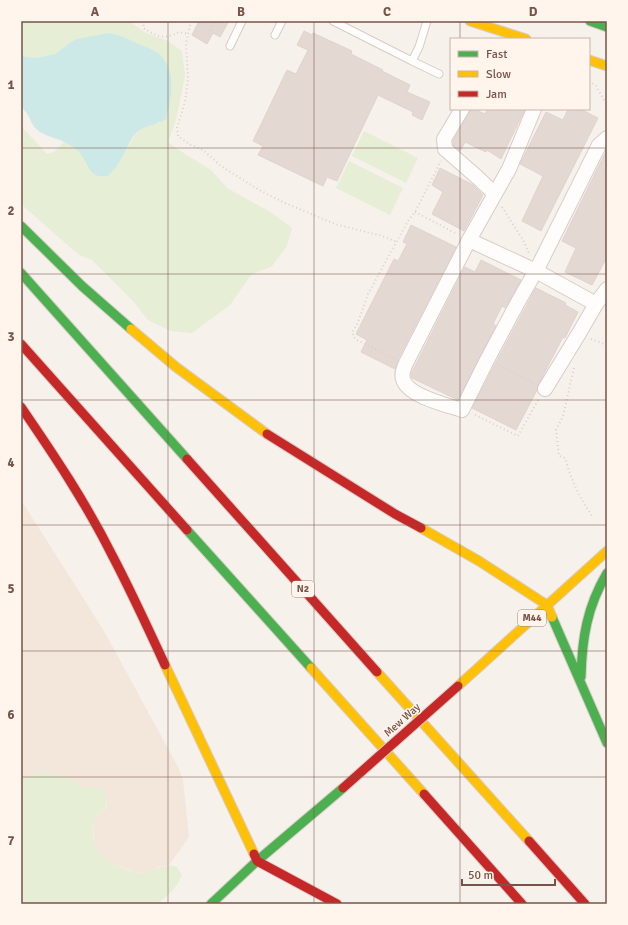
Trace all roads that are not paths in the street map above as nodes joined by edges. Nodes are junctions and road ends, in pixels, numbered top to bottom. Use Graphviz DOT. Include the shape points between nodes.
graph roads {
  1 [pos="242,21"];
  2 [pos="282,21"];
  3 [pos="333,21"];
  4 [pos="427,21"];
  5 [pos="470,21"];
  6 [pos="590,21"];
  7 [pos="607,27"];
  8 [pos="490,33"];
  9 [pos="275,34"];
  10 [pos="520,38"];
  11 [pos="230,46"];
  12 [pos="412,60"];
  13 [pos="590,62"];
  14 [pos="607,66"];
  15 [pos="438,74"];
  16 [pos="461,110"];
  17 [pos="534,110"];
  18 [pos="607,138"];
  19 [pos="495,194"];
  20 [pos="21,226"];
  21 [pos="469,240"];
  22 [pos="536,271"];
  23 [pos="21,273"];
  24 [pos="607,289"];
  25 [pos="596,304"];
  26 [pos="21,344"];
  27 [pos="545,388"];
  28 [pos="21,406"];
  29 [pos="607,551"];
  30 [pos="607,573"];
  31 [pos="547,605"];
  32 [pos="581,685"];
  33 [pos="607,743"];
  34 [pos="257,861"];
  35 [pos="211,904"];
  36 [pos="337,904"];
  37 [pos="522,904"];
  38 [pos="585,904"];
  1 -- 11 [label="lane"];
  2 -- 9 [label="lane"];
  3 -- 12 [label="lane"];
  4 -- 12 [label="lane"];
  5 -- 8 [label="main road"];
  6 -- 7 [label="main road"];
  8 -- 10 [label="main road"];
  12 -- 15 [label="lane"];
  13 -- 14 [label="main road"];
  16 -- 19 [label="street" via="444,139 444,147"];
  17 -- 19 [label="street"];
  18 -- 22 [label="street" via="599,145"];
  19 -- 21 [label="street"];
  20 -- 31 [label="main road" via="82,286 176,367 260,429"];
  21 -- 22 [label="street"];
  21 -- 22 [label="street" via="402,373 405,384 410,389 433,400 462,410"];
  22 -- 25 [label="street"];
  23 -- 38 [label="main road, N2"];
  24 -- 25 [label="street"];
  25 -- 27 [label="street"];
  26 -- 37 [label="main road"];
  28 -- 34 [label="main road" via="54,455 112,554"];
  29 -- 31 [label="main road, Mew Way / M44"];
  30 -- 32 [label="main road" via="592,601 586,620"];
  31 -- 32 [label="main road"];
  31 -- 34 [label="main road, Mew Way / M44, bridge" via="343,788"];
  32 -- 33 [label="main road"];
  34 -- 35 [label="main road, Mew Way / M44"];
  34 -- 36 [label="main road"];
}
